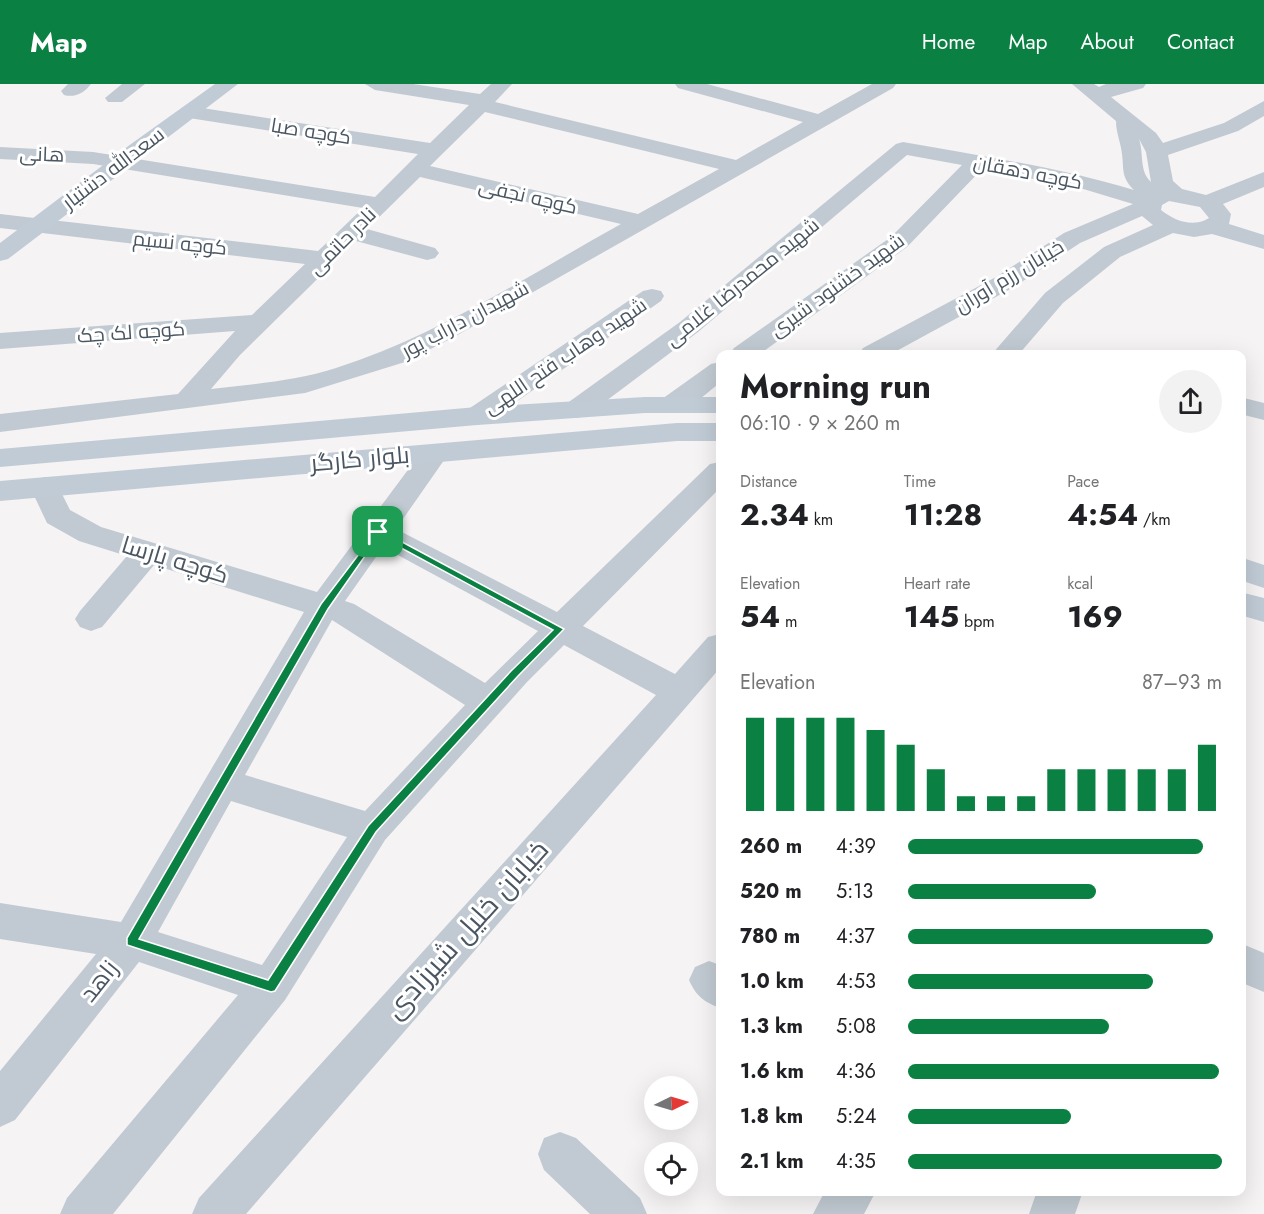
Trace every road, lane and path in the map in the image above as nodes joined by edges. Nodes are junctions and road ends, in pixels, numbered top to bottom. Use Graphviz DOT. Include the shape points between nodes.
graph roads {
  1 [pos="135,84"];
  2 [pos="228,84"];
  3 [pos="375,84"];
  4 [pos="502,84"];
  5 [pos="685,84"];
  6 [pos="886,84"];
  7 [pos="1082,84"];
  8 [pos="1136,84"];
  9 [pos="1098,96"];
  10 [pos="115,99"];
  11 [pos="482,103"];
  12 [pos="1264,107"];
  13 [pos="189,112"];
  14 [pos="1126,120"];
  15 [pos="821,121"];
  16 [pos="903,148"];
  17 [pos="434,150"];
  18 [pos="1157,152"];
  19 [pos="0,153"];
  20 [pos="978,161"];
  21 [pos="118,163"];
  22 [pos="740,168"];
  23 [pos="414,169"];
  24 [pos="1264,180"];
  25 [pos="1157,200"];
  26 [pos="379,204"];
  27 [pos="1214,214"];
  28 [pos="0,221"];
  29 [pos="643,222"];
  30 [pos="1171,226"];
  31 [pos="36,227"];
  32 [pos="351,232"];
  33 [pos="1264,237"];
  34 [pos="1072,238"];
  35 [pos="1264,242"];
  36 [pos="1112,252"];
  37 [pos="0,254"];
  38 [pos="428,254"];
  39 [pos="324,260"];
  40 [pos="652,296"];
  41 [pos="261,322"];
  42 [pos="0,341"];
  43 [pos="749,350"];
  44 [pos="879,350"];
  45 [pos="1008,350"];
  46 [pos="716,373"];
  47 [pos="186,401"];
  48 [pos="672,405"];
  49 [pos="716,405"];
  50 [pos="1246,407"];
  51 [pos="576,410"];
  52 [pos="1264,412"];
  53 [pos="477,416"];
  54 [pos="0,423"];
  55 [pos="716,432"];
  56 [pos="435,453"];
  57 [pos="0,459"];
  58 [pos="716,475"];
  59 [pos="45,488"];
  60 [pos="0,491"];
  61 [pos="378,532"];
  62 [pos="148,552"];
  63 [pos="1246,570"];
  64 [pos="1264,577"];
  65 [pos="1246,605"];
  66 [pos="324,606"];
  67 [pos="1264,610"];
  68 [pos="91,619"];
  69 [pos="560,629"];
  70 [pos="716,650"];
  71 [pos="679,691"];
  72 [pos="488,702"];
  73 [pos="222,783"];
  74 [pos="372,829"];
  75 [pos="0,921"];
  76 [pos="131,942"];
  77 [pos="1246,964"];
  78 [pos="1264,973"];
  79 [pos="271,987"];
  80 [pos="0,1105"];
  81 [pos="560,1154"];
  82 [pos="849,1196"];
  83 [pos="1058,1196"];
  84 [pos="83,1214"];
  85 [pos="215,1214"];
  86 [pos="624,1214"];
  87 [pos="836,1214"];
  88 [pos="1052,1214"];
  1 -- 10 [label="street"];
  2 -- 13 [label="street, سعدالله دشتیار"];
  3 -- 11 [label="street"];
  4 -- 11 [label="street, نادر حاتمی"];
  5 -- 15 [label="street"];
  6 -- 15 [label="street, شهیدان داراب پور"];
  7 -- 9 [label="street"];
  8 -- 9 [label="street"];
  9 -- 14 [label="street"];
  11 -- 17 [label="street, نادر حاتمی"];
  11 -- 22 [label="street"];
  12 -- 18 [label="street" via="1231,127"];
  13 -- 17 [label="street, کوچه صبا"];
  13 -- 21 [label="street, سعدالله دشتیار"];
  14 -- 18 [label="street" via="1149,137"];
  14 -- 25 [label="street" via="1135,179"];
  15 -- 22 [label="street, شهیدان داراب پور"];
  16 -- 20 [label="street, کوچه دهقان"];
  16 -- 51 [label="street, شهید محمدرضا غلامی" via="689,327"];
  17 -- 23 [label="street, نادر حاتمی"];
  18 -- 25 [label="street" via="1162,183"];
  19 -- 21 [label="street, هانی" via="62,154"];
  20 -- 25 [label="street, کوچه دهقان"];
  20 -- 43 [label="street, شهید خشنود شیری" via="899,242"];
  21 -- 26 [label="street, هانی"];
  21 -- 31 [label="street, سعدالله دشتیار"];
  22 -- 29 [label="street, شهیدان داراب پور"];
  23 -- 26 [label="street, نادر حاتمی"];
  23 -- 29 [label="street, کوچه نجفی"];
  24 -- 27 [label="street"];
  25 -- 27 [label="street, کوچه دهقان"];
  25 -- 30 [label="street" via="1150,212"];
  25 -- 34 [label="street, خیابان رزم آوران"];
  26 -- 32 [label="street, نادر حاتمی"];
  27 -- 30 [label="street" via="1186,230"];
  27 -- 33 [label="street"];
  27 -- 35 [label="street"];
  28 -- 31 [label="street, کوچه نسیم"];
  29 -- 47 [label="street, شهیدان داراب پور" via="396,356 304,385"];
  30 -- 36 [label="street, خیابان رزم آوران"];
  31 -- 37 [label="street, سعدالله دشتیار"];
  31 -- 39 [label="street, کوچه نسیم"];
  32 -- 38 [label="street"];
  32 -- 39 [label="street, نادر حاتمی"];
  34 -- 36 [label="street"];
  34 -- 44 [label="street, خیابان رزم آوران" via="1005,282"];
  36 -- 45 [label="street, خیابان رزم آوران" via="1054,298"];
  39 -- 41 [label="street, نادر حاتمی"];
  40 -- 53 [label="street, شهید وهاب فتح اللهی"];
  41 -- 42 [label="street, کوچه لک چک"];
  41 -- 47 [label="street, نادر حاتمی"];
  46 -- 48 [label="street"];
  47 -- 54 [label="street, شهیدان داراب پور"];
  48 -- 49 [label="street, بلوار کارگر"];
  48 -- 51 [label="street, بلوار کارگر"];
  50 -- 52 [label="street"];
  51 -- 53 [label="street, بلوار کارگر"];
  53 -- 57 [label="street, بلوار کارگر"];
  55 -- 56 [label="street, بلوار کارگر"];
  56 -- 59 [label="street, بلوار کارگر"];
  56 -- 61 [label="street, زاهد"];
  58 -- 69 [label="street"];
  59 -- 60 [label="street, بلوار کارگر"];
  59 -- 62 [label="street, کوچه پارسا" via="58,516 90,534"];
  61 -- 66 [label="street, زاهد"];
  61 -- 69 [label="street"];
  62 -- 66 [label="street, کوچه پارسا"];
  62 -- 68 [label="street"];
  63 -- 64 [label="street"];
  65 -- 67 [label="street"];
  66 -- 72 [label="street, کوچه پارسا" via="343,612"];
  66 -- 73 [label="street, زاهد"];
  69 -- 71 [label="street"];
  69 -- 72 [label="street"];
  70 -- 71 [label="street, خیابان خلیل شیرزادی"];
  71 -- 85 [label="street, خیابان خلیل شیرزادی"];
  72 -- 74 [label="street"];
  73 -- 74 [label="street"];
  73 -- 76 [label="street, زاهد"];
  74 -- 79 [label="street"];
  75 -- 76 [label="street"];
  76 -- 79 [label="street"];
  76 -- 80 [label="street, زاهد"];
  77 -- 78 [label="street"];
  79 -- 84 [label="street"];
  81 -- 86 [label="street"];
  82 -- 87 [label="street"];
  83 -- 88 [label="street"];
}
